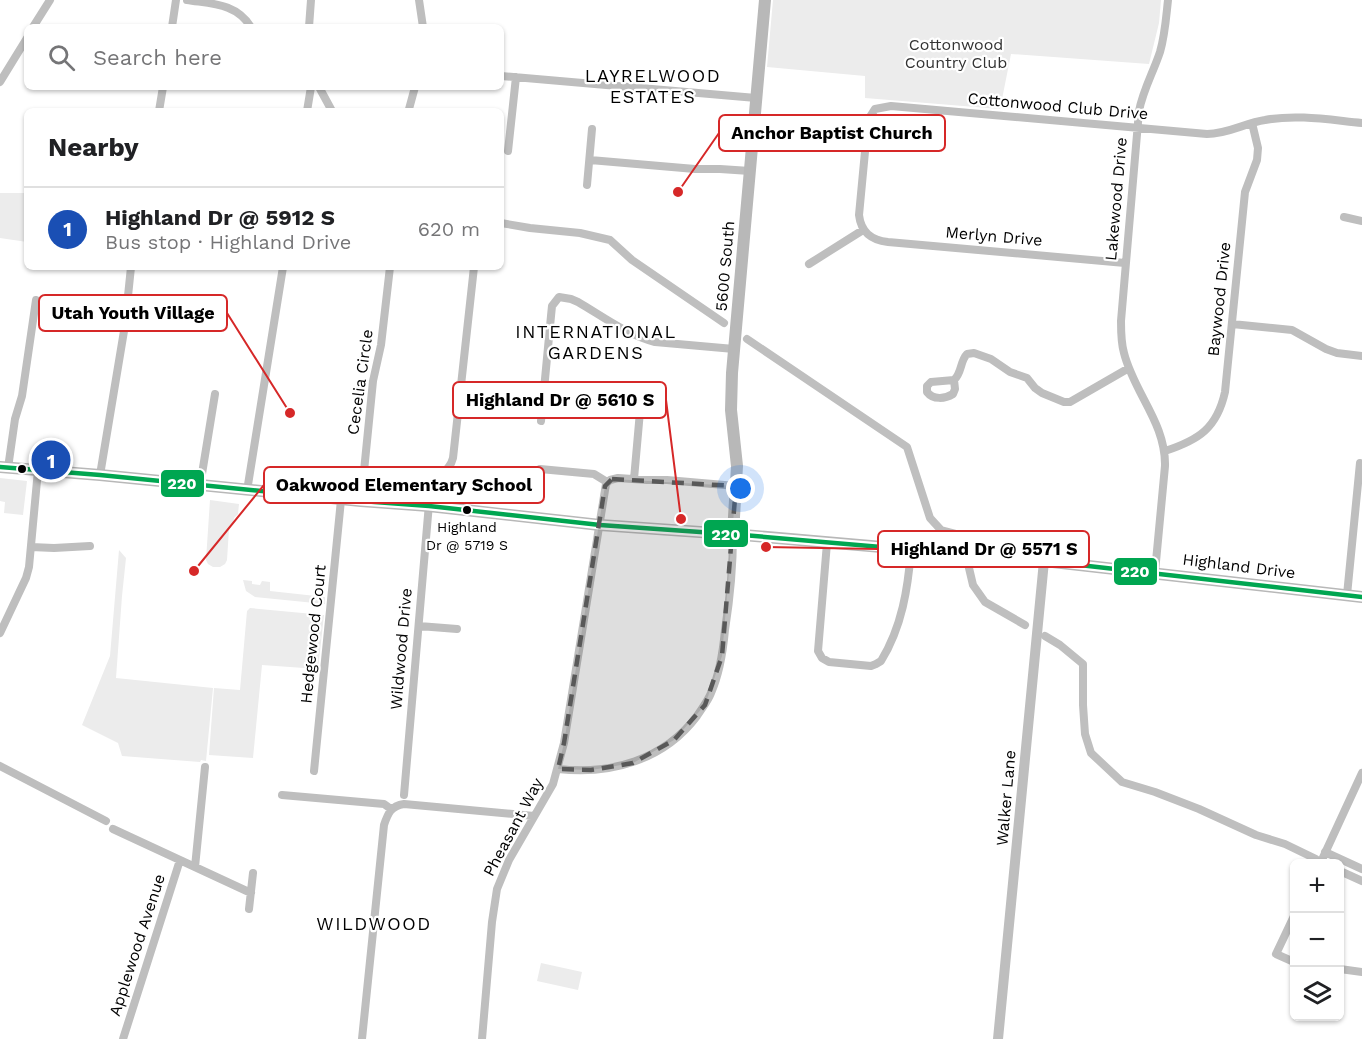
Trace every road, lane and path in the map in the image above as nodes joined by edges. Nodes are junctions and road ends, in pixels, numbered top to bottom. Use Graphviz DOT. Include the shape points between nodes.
graph roads {
  1 [pos="50,0"];
  2 [pos="176,0"];
  3 [pos="187,0"];
  4 [pos="419,0"];
  5 [pos="765,0"];
  6 [pos="1168,0"];
  7 [pos="35,24"];
  8 [pos="172,24"];
  9 [pos="249,24"];
  10 [pos="423,24"];
  11 [pos="24,43"];
  12 [pos="504,76"];
  13 [pos="516,77"];
  14 [pos="0,82"];
  15 [pos="163,90"];
  16 [pos="310,90"];
  17 [pos="414,90"];
  18 [pos="756,98"];
  19 [pos="160,108"];
  20 [pos="308,108"];
  21 [pos="409,108"];
  22 [pos="1252,123"];
  23 [pos="1362,123"];
  24 [pos="1137,128"];
  25 [pos="592,129"];
  26 [pos="508,151"];
  27 [pos="590,160"];
  28 [pos="750,171"];
  29 [pos="587,185"];
  30 [pos="1344,217"];
  31 [pos="1362,221"];
  32 [pos="863,230"];
  33 [pos="1125,263"];
  34 [pos="809,264"];
  35 [pos="131,270"];
  36 [pos="283,270"];
  37 [pos="390,270"];
  38 [pos="474,270"];
  39 [pos="36,300"];
  40 [pos="1232,324"];
  41 [pos="734,349"];
  42 [pos="1362,356"];
  43 [pos="1129,368"];
  44 [pos="954,380"];
  45 [pos="642,389"];
  46 [pos="215,394"];
  47 [pos="622,405"];
  48 [pos="640,406"];
  49 [pos="541,421"];
  50 [pos="1165,451"];
  51 [pos="1360,463"];
  52 [pos="4,468"];
  53 [pos="540,469"];
  54 [pos="38,470"];
  55 [pos="100,475"];
  56 [pos="634,479"];
  57 [pos="607,482"];
  58 [pos="200,486"];
  59 [pos="736,486"];
  60 [pos="247,491"];
  61 [pos="341,500"];
  62 [pos="361,501"];
  63 [pos="429,506"];
  64 [pos="600,525"];
  65 [pos="733,534"];
  66 [pos="827,543"];
  67 [pos="90,546"];
  68 [pos="31,547"];
  69 [pos="911,550"];
  70 [pos="1044,561"];
  71 [pos="1155,572"];
  72 [pos="1347,595"];
  73 [pos="1362,597"];
  74 [pos="419,626"];
  75 [pos="457,629"];
  76 [pos="0,633"];
  77 [pos="0,766"];
  78 [pos="205,767"];
  79 [pos="558,769"];
  80 [pos="314,771"];
  81 [pos="1362,773"];
  82 [pos="282,795"];
  83 [pos="404,795"];
  84 [pos="391,809"];
  85 [pos="534,816"];
  86 [pos="106,821"];
  87 [pos="113,829"];
  88 [pos="1322,858"];
  89 [pos="180,860"];
  90 [pos="195,867"];
  91 [pos="1362,869"];
  92 [pos="253,873"];
  93 [pos="251,893"];
  94 [pos="249,909"];
  95 [pos="1290,924"];
  96 [pos="1290,960"];
  97 [pos="1344,970"];
  98 [pos="1362,972"];
  99 [pos="123,1039"];
  100 [pos="362,1039"];
  101 [pos="482,1039"];
  102 [pos="998,1039"];
  1 -- 7 [label="street"];
  2 -- 8 [label="street"];
  3 -- 9 [label="street" via="229,8"];
  4 -- 10 [label="street"];
  5 -- 18 [label="main road, 5600 South"];
  6 -- 24 [label="street, Lakewood Drive" via="1162,42 1144,89"];
  11 -- 14 [label="street"];
  12 -- 13 [label="street"];
  13 -- 18 [label="street"];
  13 -- 26 [label="street"];
  15 -- 19 [label="street"];
  16 -- 20 [label="street"];
  17 -- 21 [label="street"];
  18 -- 28 [label="main road, 5600 South"];
  22 -- 23 [label="street, Cottonwood Club Drive" via="1296,118"];
  22 -- 24 [label="street, Cottonwood Club Drive" via="1218,134"];
  22 -- 40 [label="street, Baywood Drive" via="1257,160 1245,192"];
  24 -- 32 [label="street, Cottonwood Club Drive" via="891,106 875,109 867,120 859,215"];
  24 -- 33 [label="street, Lakewood Drive"];
  25 -- 27 [label="street"];
  27 -- 28 [label="street"];
  27 -- 29 [label="street"];
  28 -- 41 [label="main road, 5600 South"];
  30 -- 31 [label="street"];
  32 -- 33 [label="street, Merlyn Drive" via="874,239 888,242"];
  32 -- 34 [label="street"];
  33 -- 43 [label="street, Lakewood Drive" via="1121,329"];
  35 -- 55 [label="street"];
  36 -- 60 [label="street"];
  37 -- 62 [label="street, Cecelia Circle"];
  38 -- 63 [label="street, Wildwood Drive" via="453,458 433,484"];
  39 -- 52 [label="street" via="22,396"];
  40 -- 42 [label="street" via="1292,330 1326,349"];
  40 -- 50 [label="street, Baywood Drive" via="1225,392 1217,417 1196,438"];
  41 -- 49 [label="street" via="655,342 631,333 578,302 559,297 550,316"];
  41 -- 59 [label="main road, 5600 South" via="731,395"];
  43 -- 44 [label="street" via="1070,402 1042,393 1024,376 974,353 965,355"];
  43 -- 50 [label="street, Lakewood Drive"];
  45 -- 48 [label="street"];
  46 -- 58 [label="street"];
  47 -- 48 [label="street"];
  48 -- 56 [label="street"];
  50 -- 71 [label="street, Lakewood Drive"];
  51 -- 72 [label="street"];
  52 -- 54 [label="main road, Highland Drive"];
  53 -- 57 [label="street" via="592,474"];
  54 -- 55 [label="main road, Highland Drive"];
  54 -- 68 [label="street"];
  55 -- 58 [label="main road, Highland Drive"];
  56 -- 57 [label="street"];
  56 -- 59 [label="street"];
  57 -- 64 [label="street, Pheasant Way"];
  58 -- 60 [label="main road, Highland Drive"];
  59 -- 65 [label="main road, 5600 South"];
  60 -- 61 [label="main road, Highland Drive"];
  61 -- 62 [label="main road, Highland Drive"];
  61 -- 80 [label="street, Hedgewood Court"];
  62 -- 63 [label="main road, Highland Drive"];
  63 -- 64 [label="main road, Highland Drive"];
  63 -- 74 [label="street, Wildwood Drive"];
  64 -- 65 [label="main road, Highland Drive"];
  64 -- 79 [label="street, Pheasant Way"];
  65 -- 66 [label="main road, Highland Drive"];
  65 -- 79 [label="street" via="720,665 709,699 693,721 664,747 633,763 591,770"];
  66 -- 69 [label="main road, Highland Drive"];
  66 -- 69 [label="street" via="818,651 829,662 868,666 881,661 900,618"];
  67 -- 68 [label="street"];
  68 -- 76 [label="street" via="26,578"];
  69 -- 70 [label="main road, Highland Drive"];
  70 -- 71 [label="main road, Highland Drive"];
  70 -- 102 [label="street, Walker Lane"];
  71 -- 72 [label="main road, Highland Drive"];
  72 -- 73 [label="main road, Highland Drive"];
  74 -- 75 [label="street"];
  74 -- 83 [label="street, Wildwood Drive"];
  77 -- 86 [label="street"];
  78 -- 90 [label="street"];
  79 -- 85 [label="street, Pheasant Way"];
  81 -- 88 [label="street"];
  82 -- 84 [label="street" via="384,804"];
  84 -- 85 [label="street" via="404,804"];
  84 -- 100 [label="street" via="384,825"];
  85 -- 101 [label="street, Pheasant Way" via="504,869 495,899"];
  87 -- 89 [label="street"];
  88 -- 91 [label="street"];
  89 -- 90 [label="street"];
  89 -- 99 [label="street, Applewood Avenue"];
  90 -- 93 [label="street"];
  92 -- 93 [label="street"];
  93 -- 94 [label="street"];
  95 -- 96 [label="street" via="1276,954"];
  97 -- 98 [label="street"];
}
